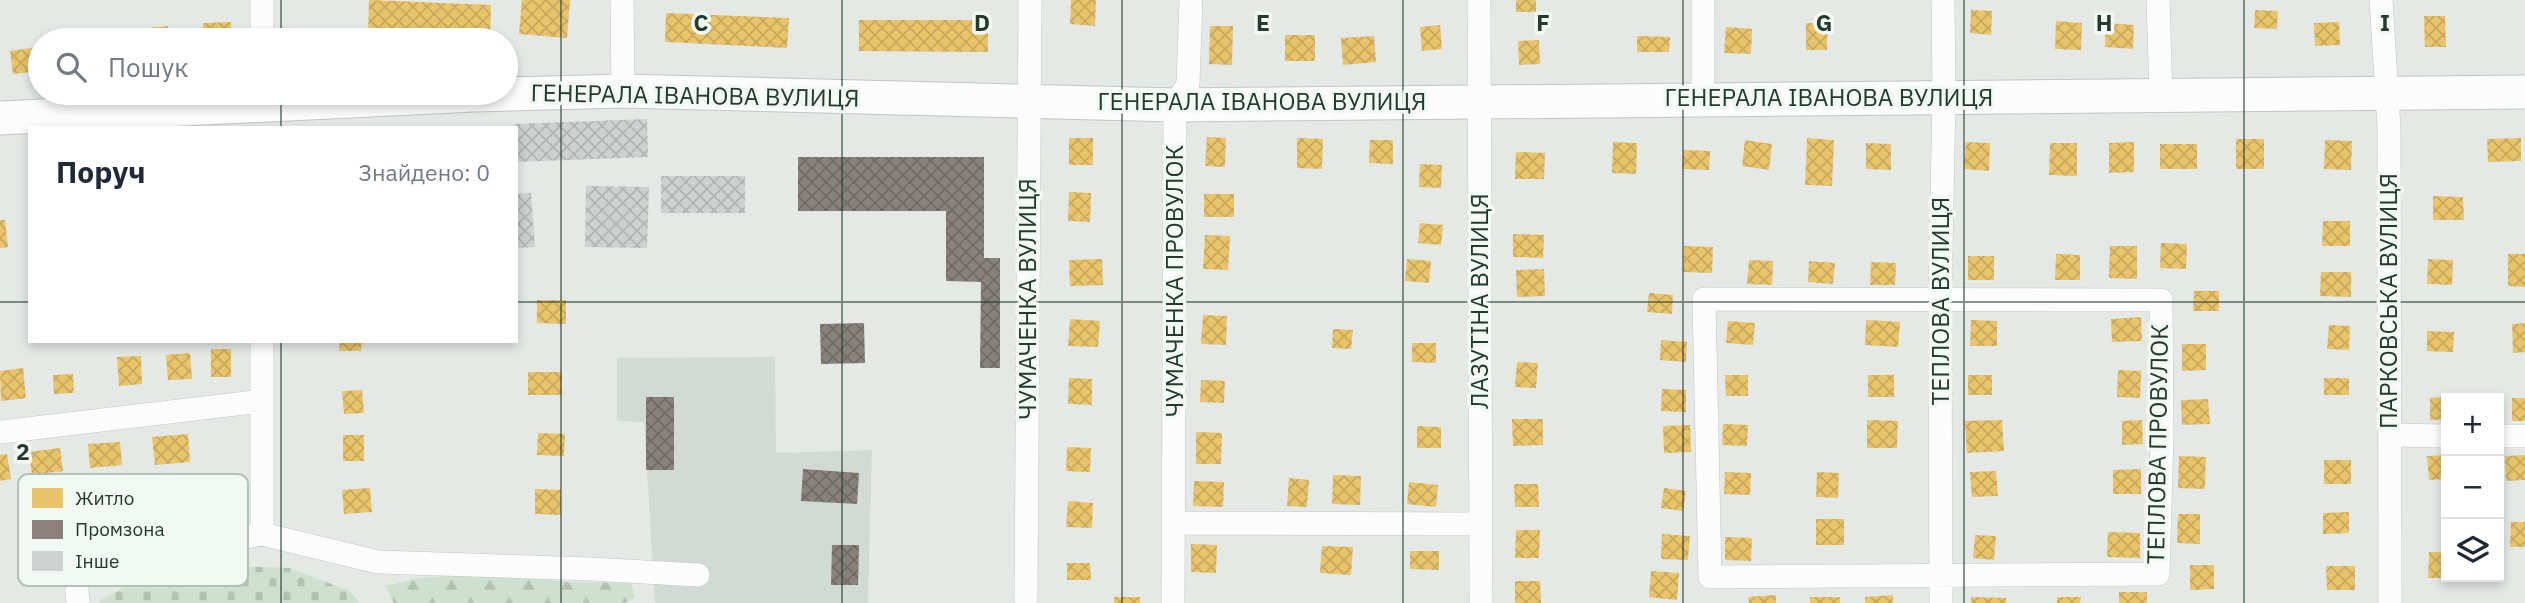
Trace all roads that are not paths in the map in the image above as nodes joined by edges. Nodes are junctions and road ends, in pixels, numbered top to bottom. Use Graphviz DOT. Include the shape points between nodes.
graph roads {
  1 [pos="262,0"];
  2 [pos="622,0"];
  3 [pos="1030,0"];
  4 [pos="1191,0"];
  5 [pos="1479,0"];
  6 [pos="1703,0"];
  7 [pos="1943,0"];
  8 [pos="2158,0"];
  9 [pos="2381,0"];
  10 [pos="262,28"];
  11 [pos="623,91"];
  12 [pos="2525,92"];
  13 [pos="2386,95"];
  14 [pos="518,96"];
  15 [pos="2161,96"];
  16 [pos="1944,98"];
  17 [pos="1703,99"];
  18 [pos="1479,101"];
  19 [pos="1029,102"];
  20 [pos="342,105"];
  21 [pos="1175,105"];
  22 [pos="262,109"];
  23 [pos="0,118"];
  24 [pos="1940,299"];
  25 [pos="262,343"];
  26 [pos="262,401"];
  27 [pos="0,432"];
  28 [pos="2390,435"];
  29 [pos="2441,436"];
  30 [pos="2504,436"];
  31 [pos="2525,436"];
  32 [pos="1174,523"];
  33 [pos="1481,524"];
  34 [pos="262,534"];
  35 [pos="248,537"];
  36 [pos="698,575"];
  37 [pos="1941,576"];
  38 [pos="1026,598"];
  39 [pos="1173,603"];
  40 [pos="1482,603"];
  41 [pos="1941,603"];
  42 [pos="2390,603"];
  1 -- 10 [label="street"];
  2 -- 11 [label="street"];
  3 -- 19 [label="street, ЧУМАЧЕНКА ВУЛИЦЯ"];
  4 -- 21 [label="street, ЧУМАЧЕНКА ПРОВУЛОК" via="1188,84"];
  5 -- 18 [label="street, ЛАЗУТІНА ВУЛИЦЯ"];
  6 -- 17 [label="street"];
  7 -- 16 [label="street, ТЕПЛОВА ВУЛИЦЯ"];
  8 -- 15 [label="street"];
  9 -- 13 [label="street, ПАРКОВСЬКА ВУЛИЦЯ"];
  11 -- 14 [label="street, ГЕНЕРАЛА ІВАНОВА ВУЛИЦЯ"];
  11 -- 19 [label="street, ГЕНЕРАЛА ІВАНОВА ВУЛИЦЯ"];
  12 -- 13 [label="street, ГЕНЕРАЛА ІВАНОВА ВУЛИЦЯ"];
  13 -- 15 [label="street, ГЕНЕРАЛА ІВАНОВА ВУЛИЦЯ"];
  13 -- 28 [label="street, ПАРКОВСЬКА ВУЛИЦЯ"];
  15 -- 16 [label="street, ГЕНЕРАЛА ІВАНОВА ВУЛИЦЯ"];
  16 -- 17 [label="street, ГЕНЕРАЛА ІВАНОВА ВУЛИЦЯ"];
  16 -- 24 [label="street, ТЕПЛОВА ВУЛИЦЯ"];
  17 -- 18 [label="street, ГЕНЕРАЛА ІВАНОВА ВУЛИЦЯ"];
  18 -- 21 [label="street, ГЕНЕРАЛА ІВАНОВА ВУЛИЦЯ"];
  18 -- 33 [label="street, ЛАЗУТІНА ВУЛИЦЯ"];
  19 -- 21 [label="street, ГЕНЕРАЛА ІВАНОВА ВУЛИЦЯ"];
  19 -- 38 [label="street, ЧУМАЧЕНКА ВУЛИЦЯ"];
  20 -- 22 [label="street, ГЕНЕРАЛА ІВАНОВА ВУЛИЦЯ"];
  21 -- 32 [label="street, ЧУМАЧЕНКА ПРОВУЛОК"];
  22 -- 23 [label="street, ГЕНЕРАЛА ІВАНОВА ВУЛИЦЯ"];
  24 -- 37 [label="street, ТЕПЛОВА ВУЛИЦЯ"];
  24 -- 37 [label="street, ТЕПЛОВА ПРОВУЛОК" via="2161,300 2162,436 2158,574"];
  24 -- 37 [label="street, ТЕПЛОВА ПРОВУЛОК" via="1704,299 1710,577"];
  25 -- 26 [label="street"];
  26 -- 27 [label="street"];
  26 -- 34 [label="street"];
  28 -- 29 [label="street"];
  28 -- 42 [label="street, ПАРКОВСЬКА ВУЛИЦЯ"];
  30 -- 31 [label="street"];
  32 -- 33 [label="street"];
  32 -- 39 [label="street, ЧУМАЧЕНКА ПРОВУЛОК"];
  33 -- 40 [label="street, ЛАЗУТІНА ВУЛИЦЯ"];
  34 -- 35 [label="street"];
  34 -- 36 [label="street" via="378,562"];
  37 -- 41 [label="street, ТЕПЛОВА ВУЛИЦЯ"];
}
